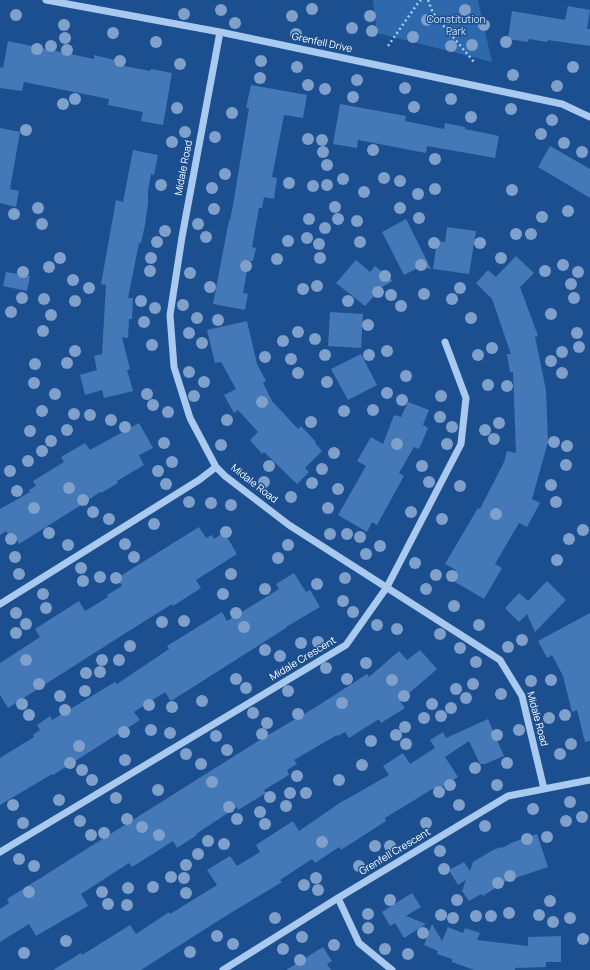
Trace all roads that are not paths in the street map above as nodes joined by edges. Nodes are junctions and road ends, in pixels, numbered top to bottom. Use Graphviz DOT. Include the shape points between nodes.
graph roads {
  1 [pos="46,0"];
  2 [pos="220,32"];
  3 [pos="590,117"];
  4 [pos="445,342"];
  5 [pos="216,467"];
  6 [pos="387,587"];
  7 [pos="0,604"];
  8 [pos="590,780"];
  9 [pos="544,789"];
  10 [pos="0,852"];
  11 [pos="338,898"];
  12 [pos="223,970"];
  13 [pos="392,970"];
  1 -- 2 [label="street, Grenfell Drive"];
  2 -- 3 [label="street, Grenfell Drive" via="562,104"];
  2 -- 5 [label="street, Midale Road" via="170,315 174,367 190,418"];
  4 -- 6 [label="street, Midale Crescent" via="466,398 460,444"];
  5 -- 6 [label="street, Midale Road" via="289,525"];
  5 -- 7 [label="street"];
  6 -- 9 [label="street, Midale Road" via="500,660 522,696"];
  6 -- 10 [label="street, Midale Crescent" via="346,645"];
  8 -- 9 [label="street, Grenfell Crescent"];
  9 -- 11 [label="street, Grenfell Crescent" via="508,796"];
  11 -- 12 [label="street, Grenfell Crescent"];
  11 -- 13 [label="street" via="359,943"];
}
